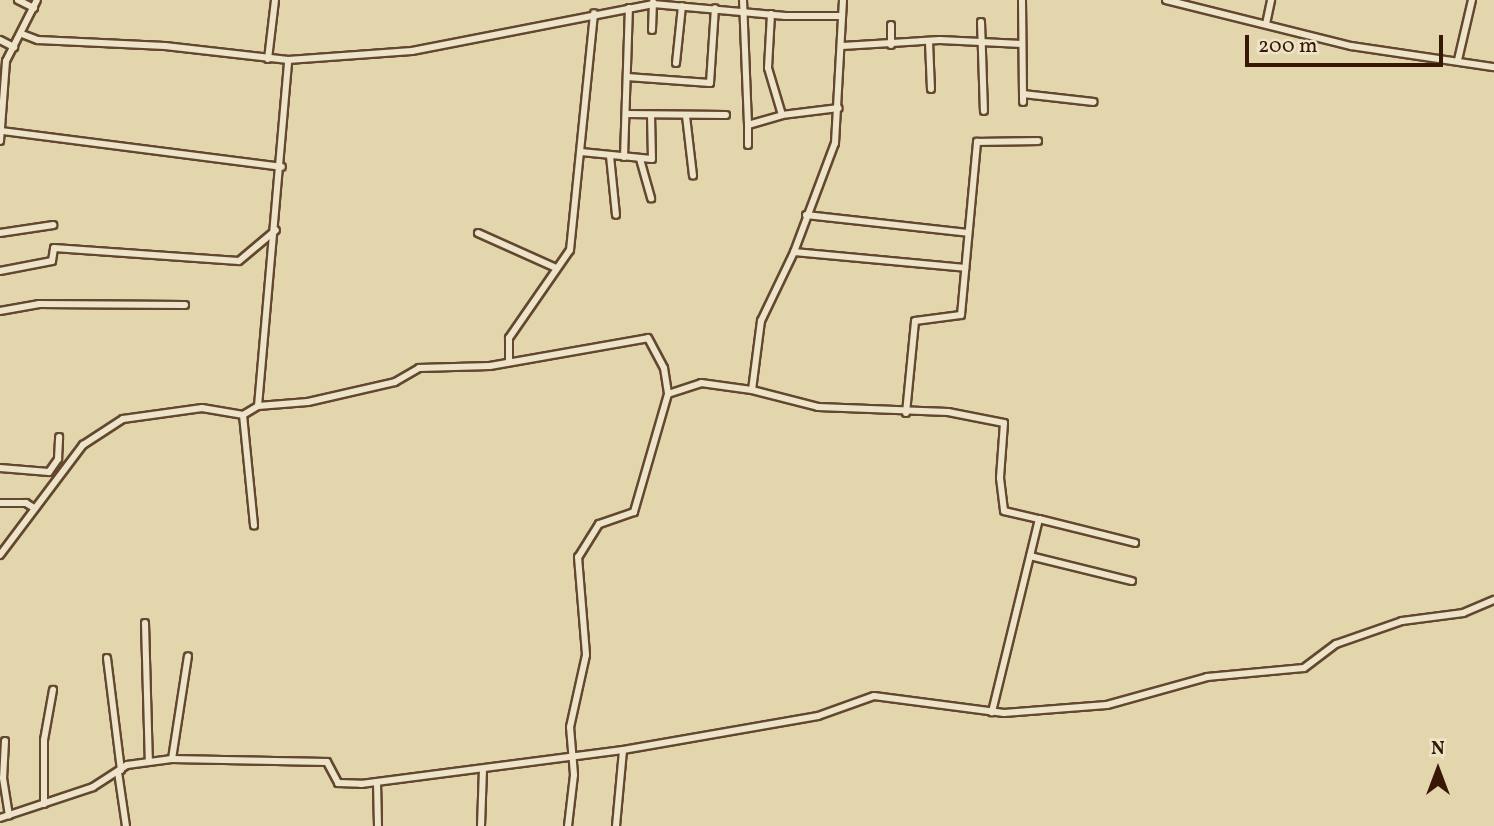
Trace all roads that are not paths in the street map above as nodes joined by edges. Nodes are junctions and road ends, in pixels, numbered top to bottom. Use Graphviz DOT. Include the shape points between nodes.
graph roads {
  1 [pos="18,0"];
  2 [pos="37,0"];
  3 [pos="275,0"];
  4 [pos="743,0"];
  5 [pos="843,0"];
  6 [pos="1022,0"];
  7 [pos="1166,0"];
  8 [pos="1271,0"];
  9 [pos="1472,0"];
  10 [pos="653,2"];
  11 [pos="682,6"];
  12 [pos="34,8"];
  13 [pos="629,8"];
  14 [pos="715,8"];
  15 [pos="743,11"];
  16 [pos="594,13"];
  17 [pos="771,14"];
  18 [pos="842,16"];
  19 [pos="981,22"];
  20 [pos="1266,24"];
  21 [pos="891,25"];
  22 [pos="652,30"];
  23 [pos="22,34"];
  24 [pos="0,40"];
  25 [pos="929,42"];
  26 [pos="982,42"];
  27 [pos="1022,44"];
  28 [pos="891,45"];
  29 [pos="842,46"];
  30 [pos="14,47"];
  31 [pos="268,59"];
  32 [pos="288,60"];
  33 [pos="1458,60"];
  34 [pos="676,63"];
  35 [pos="1494,66"];
  36 [pos="2,67"];
  37 [pos="627,77"];
  38 [pos="931,89"];
  39 [pos="1023,93"];
  40 [pos="1094,102"];
  41 [pos="1023,103"];
  42 [pos="3,105"];
  43 [pos="839,108"];
  44 [pos="984,111"];
  45 [pos="626,114"];
  46 [pos="651,115"];
  47 [pos="782,115"];
  48 [pos="686,116"];
  49 [pos="726,116"];
  50 [pos="748,125"];
  51 [pos="2,131"];
  52 [pos="0,141"];
  53 [pos="1038,141"];
  54 [pos="748,145"];
  55 [pos="581,152"];
  56 [pos="610,156"];
  57 [pos="624,157"];
  58 [pos="640,159"];
  59 [pos="282,167"];
  60 [pos="693,176"];
  61 [pos="651,198"];
  62 [pos="616,215"];
  63 [pos="806,215"];
  64 [pos="53,225"];
  65 [pos="276,230"];
  66 [pos="0,233"];
  67 [pos="478,233"];
  68 [pos="968,233"];
  69 [pos="794,252"];
  70 [pos="556,268"];
  71 [pos="965,268"];
  72 [pos="0,271"];
  73 [pos="185,304"];
  74 [pos="0,311"];
  75 [pos="509,362"];
  76 [pos="752,390"];
  77 [pos="668,394"];
  78 [pos="258,407"];
  79 [pos="906,414"];
  80 [pos="243,415"];
  81 [pos="59,437"];
  82 [pos="0,468"];
  83 [pos="0,503"];
  84 [pos="34,508"];
  85 [pos="1039,519"];
  86 [pos="254,525"];
  87 [pos="1135,543"];
  88 [pos="0,555"];
  89 [pos="1030,556"];
  90 [pos="1132,581"];
  91 [pos="1494,600"];
  92 [pos="145,623"];
  93 [pos="188,656"];
  94 [pos="107,657"];
  95 [pos="53,690"];
  96 [pos="992,712"];
  97 [pos="5,740"];
  98 [pos="623,750"];
  99 [pos="572,756"];
  100 [pos="172,760"];
  101 [pos="149,762"];
  102 [pos="483,769"];
  103 [pos="119,771"];
  104 [pos="377,782"];
  105 [pos="44,804"];
  106 [pos="9,816"];
  107 [pos="0,818"];
  108 [pos="126,826"];
  109 [pos="378,826"];
  110 [pos="481,826"];
  111 [pos="568,826"];
  112 [pos="617,826"];
  1 -- 12 [label="street"];
  2 -- 12 [label="street"];
  3 -- 31 [label="street"];
  4 -- 15 [label="street"];
  5 -- 18 [label="street"];
  6 -- 27 [label="street"];
  7 -- 20 [label="street"];
  8 -- 20 [label="street"];
  9 -- 33 [label="street"];
  10 -- 11 [label="street"];
  10 -- 13 [label="street"];
  10 -- 22 [label="street"];
  11 -- 14 [label="street"];
  11 -- 34 [label="street"];
  12 -- 23 [label="street"];
  13 -- 16 [label="street"];
  13 -- 37 [label="street"];
  14 -- 15 [label="street"];
  14 -- 37 [label="street" via="710,83"];
  15 -- 17 [label="street"];
  15 -- 50 [label="street"];
  16 -- 32 [label="street" via="503,36 412,51"];
  16 -- 55 [label="street"];
  17 -- 18 [label="street"];
  17 -- 47 [label="street" via="768,68"];
  18 -- 29 [label="street"];
  19 -- 26 [label="street"];
  20 -- 33 [label="street" via="1351,46"];
  21 -- 28 [label="street"];
  23 -- 30 [label="street"];
  23 -- 31 [label="street" via="38,40 165,46"];
  24 -- 30 [label="street"];
  25 -- 26 [label="street"];
  25 -- 28 [label="street"];
  25 -- 38 [label="street"];
  26 -- 27 [label="street"];
  26 -- 44 [label="street"];
  27 -- 39 [label="street"];
  28 -- 29 [label="street"];
  29 -- 43 [label="street"];
  30 -- 36 [label="street"];
  31 -- 32 [label="street"];
  32 -- 59 [label="street"];
  33 -- 35 [label="street"];
  36 -- 42 [label="street"];
  37 -- 45 [label="street"];
  39 -- 40 [label="street"];
  39 -- 41 [label="street"];
  42 -- 51 [label="street"];
  43 -- 47 [label="street"];
  43 -- 63 [label="street" via="835,143"];
  45 -- 46 [label="street"];
  45 -- 57 [label="street"];
  46 -- 48 [label="street"];
  46 -- 58 [label="street" via="654,156"];
  47 -- 50 [label="street"];
  48 -- 49 [label="street"];
  48 -- 60 [label="street"];
  50 -- 54 [label="street"];
  51 -- 52 [label="street"];
  51 -- 59 [label="street"];
  53 -- 68 [label="street" via="977,142"];
  55 -- 56 [label="street"];
  55 -- 70 [label="street" via="570,250"];
  56 -- 57 [label="street"];
  56 -- 62 [label="street"];
  57 -- 58 [label="street"];
  58 -- 61 [label="street"];
  59 -- 65 [label="street"];
  63 -- 68 [label="street"];
  63 -- 69 [label="street"];
  64 -- 66 [label="street"];
  65 -- 72 [label="street" via="239,261 54,247 52,261"];
  65 -- 78 [label="street"];
  67 -- 70 [label="street"];
  68 -- 71 [label="street"];
  69 -- 71 [label="street"];
  69 -- 76 [label="street" via="761,321"];
  70 -- 75 [label="street" via="509,338"];
  71 -- 79 [label="street" via="960,317 915,322"];
  73 -- 74 [label="street" via="39,304"];
  75 -- 77 [label="street" via="648,338 664,368"];
  75 -- 78 [label="street" via="419,368 395,382 308,402"];
  76 -- 77 [label="street" via="701,383"];
  76 -- 79 [label="street" via="818,407"];
  77 -- 99 [label="street" via="634,512 599,524 578,557 586,655 570,727"];
  78 -- 80 [label="street"];
  79 -- 85 [label="street" via="948,412 1004,423 1000,478 1004,511"];
  80 -- 84 [label="street" via="202,408 123,419 83,445"];
  80 -- 86 [label="street"];
  81 -- 82 [label="street" via="58,459 49,472"];
  83 -- 84 [label="street" via="26,503"];
  84 -- 88 [label="street"];
  85 -- 87 [label="street"];
  85 -- 89 [label="street"];
  89 -- 90 [label="street"];
  89 -- 96 [label="street"];
  91 -- 96 [label="street" via="1463,613 1402,621 1336,644 1304,668 1208,677 1107,705"];
  92 -- 101 [label="street"];
  93 -- 100 [label="street"];
  94 -- 103 [label="street"];
  95 -- 105 [label="street" via="44,740"];
  96 -- 98 [label="street" via="874,696 818,716"];
  97 -- 106 [label="street" via="3,778"];
  98 -- 99 [label="street"];
  98 -- 112 [label="street"];
  99 -- 102 [label="street"];
  99 -- 111 [label="street"];
  100 -- 101 [label="street"];
  100 -- 104 [label="street" via="327,762 338,783"];
  101 -- 103 [label="street"];
  102 -- 104 [label="street"];
  102 -- 110 [label="street"];
  103 -- 105 [label="street" via="93,787"];
  103 -- 108 [label="street"];
  104 -- 109 [label="street"];
  105 -- 106 [label="street"];
  106 -- 107 [label="street"];
}
